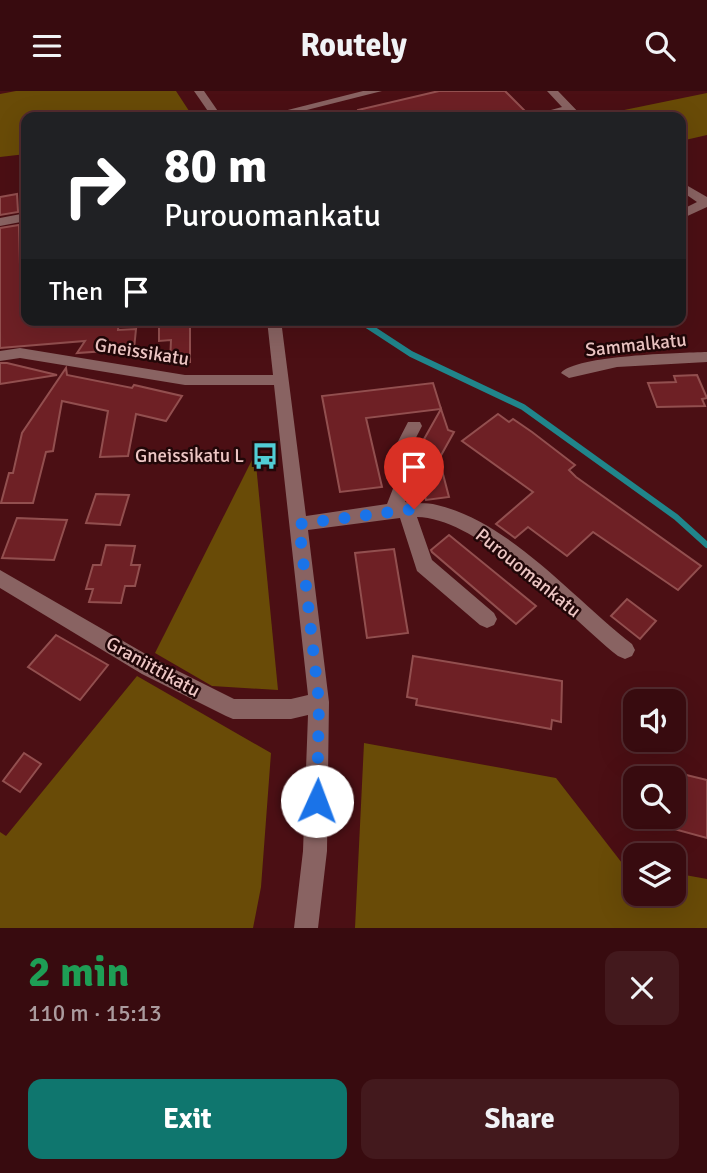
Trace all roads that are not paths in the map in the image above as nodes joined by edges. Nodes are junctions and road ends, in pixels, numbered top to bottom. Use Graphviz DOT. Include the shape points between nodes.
graph roads {
  1 [pos="199,91"];
  2 [pos="377,91"];
  3 [pos="552,91"];
  4 [pos="214,112"];
  5 [pos="287,112"];
  6 [pos="572,112"];
  7 [pos="686,189"];
  8 [pos="707,203"];
  9 [pos="686,213"];
  10 [pos="21,218"];
  11 [pos="0,222"];
  12 [pos="274,326"];
  13 [pos="0,356"];
  14 [pos="707,357"];
  15 [pos="569,373"];
  16 [pos="279,380"];
  17 [pos="414,426"];
  18 [pos="399,511"];
  19 [pos="299,524"];
  20 [pos="0,578"];
  21 [pos="487,619"];
  22 [pos="625,650"];
  23 [pos="319,702"];
  24 [pos="306,928"];
  1 -- 4 [label="street"];
  2 -- 5 [label="street"];
  3 -- 6 [label="street"];
  7 -- 8 [label="street"];
  8 -- 9 [label="street"];
  10 -- 11 [label="street"];
  12 -- 16 [label="street"];
  13 -- 16 [label="street, Gneissikatu" via="20,353 185,380"];
  14 -- 15 [label="street, Sammalkatu" via="617,362"];
  16 -- 19 [label="street"];
  17 -- 18 [label="street" via="398,457 403,486"];
  18 -- 19 [label="street, Purouomankatu"];
  18 -- 21 [label="street" via="424,565"];
  18 -- 22 [label="street, Purouomankatu" via="438,512 470,526"];
  19 -- 23 [label="street"];
  20 -- 23 [label="street, Graniittikatu" via="149,667 233,709 291,709"];
  23 -- 24 [label="street" via="315,851"];
}
